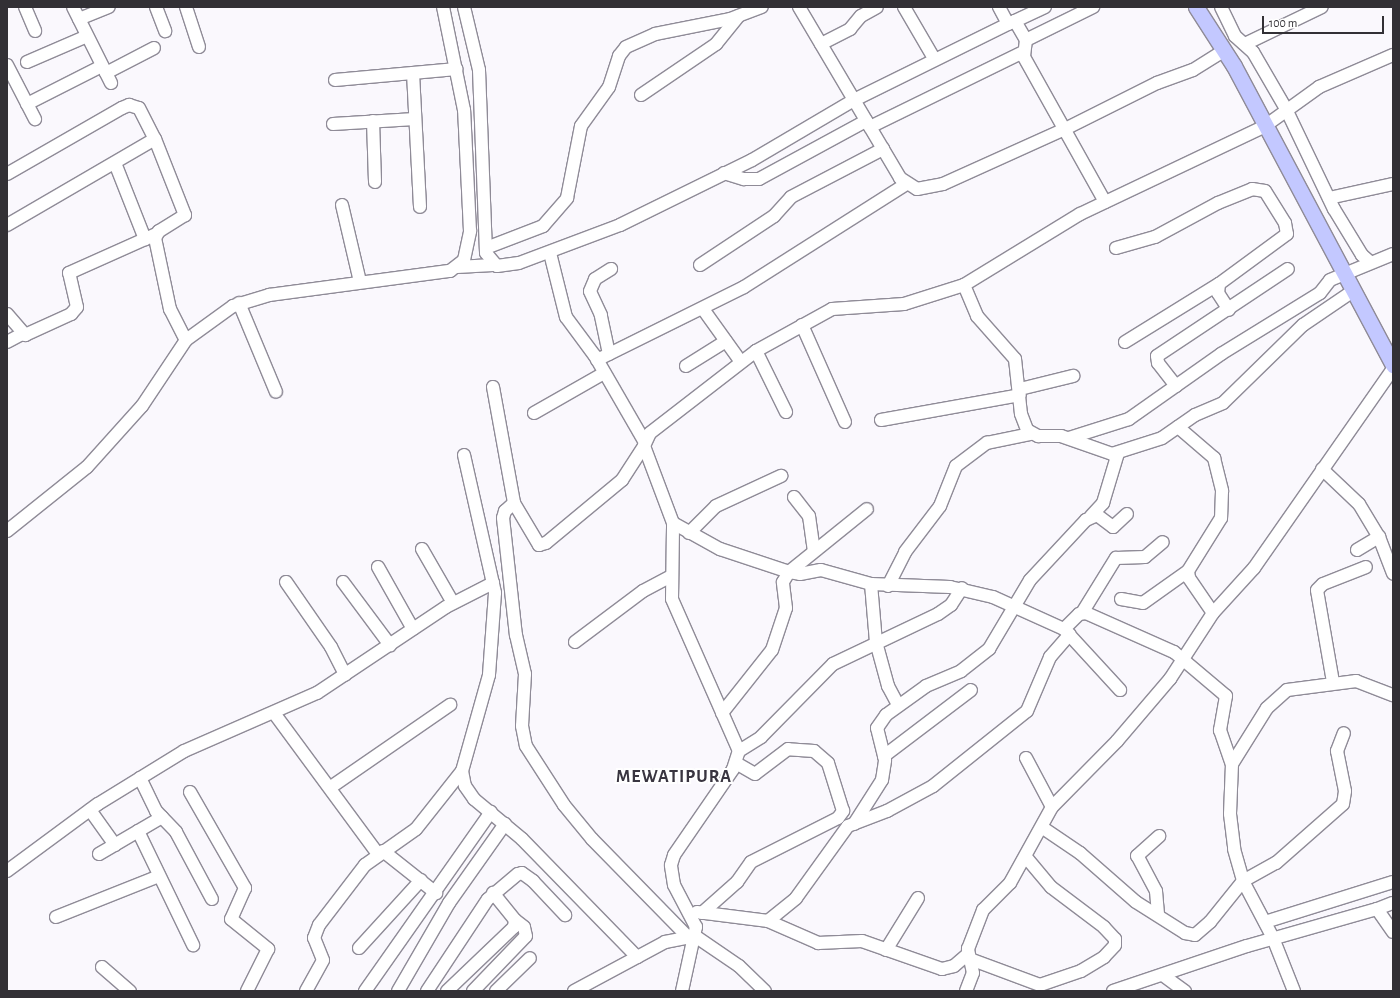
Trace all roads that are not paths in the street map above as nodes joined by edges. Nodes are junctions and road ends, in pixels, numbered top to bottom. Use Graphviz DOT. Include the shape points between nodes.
graph roads {
  1 [pos="25,7"];
  2 [pos="73,7"];
  3 [pos="109,7"];
  4 [pos="156,7"];
  5 [pos="186,7"];
  6 [pos="443,7"];
  7 [pos="464,7"];
  8 [pos="762,7"];
  9 [pos="799,7"];
  10 [pos="877,7"];
  11 [pos="904,7"];
  12 [pos="999,7"];
  13 [pos="1093,7"];
  14 [pos="1196,7"];
  15 [pos="1221,7"];
  16 [pos="1322,7"];
  17 [pos="1039,8"];
  18 [pos="739,16"];
  19 [pos="79,20"];
  20 [pos="1012,22"];
  21 [pos="35,31"];
  22 [pos="165,31"];
  23 [pos="87,36"];
  24 [pos="1026,40"];
  25 [pos="821,44"];
  26 [pos="1245,44"];
  27 [pos="199,47"];
  28 [pos="154,48"];
  29 [pos="1224,51"];
  30 [pos="1023,52"];
  31 [pos="1391,59"];
  32 [pos="935,60"];
  33 [pos="27,62"];
  34 [pos="7,65"];
  35 [pos="457,69"];
  36 [pos="413,73"];
  37 [pos="106,74"];
  38 [pos="335,80"];
  39 [pos="641,95"];
  40 [pos="854,100"];
  41 [pos="27,104"];
  42 [pos="1286,109"];
  43 [pos="35,119"];
  44 [pos="415,119"];
  45 [pos="372,122"];
  46 [pos="333,124"];
  47 [pos="868,124"];
  48 [pos="1265,126"];
  49 [pos="1065,129"];
  50 [pos="155,139"];
  51 [pos="883,149"];
  52 [pos="115,163"];
  53 [pos="724,173"];
  54 [pos="7,174"];
  55 [pos="375,182"];
  56 [pos="906,184"];
  57 [pos="1393,184"];
  58 [pos="1329,198"];
  59 [pos="1105,202"];
  60 [pos="342,205"];
  61 [pos="420,207"];
  62 [pos="7,225"];
  63 [pos="156,234"];
  64 [pos="145,239"];
  65 [pos="486,248"];
  66 [pos="1116,248"];
  67 [pos="550,252"];
  68 [pos="1393,254"];
  69 [pos="1370,262"];
  70 [pos="493,265"];
  71 [pos="700,265"];
  72 [pos="457,268"];
  73 [pos="611,269"];
  74 [pos="1288,269"];
  75 [pos="1343,272"];
  76 [pos="360,282"];
  77 [pos="1219,284"];
  78 [pos="964,285"];
  79 [pos="1353,291"];
  80 [pos="239,303"];
  81 [pos="703,309"];
  82 [pos="1229,310"];
  83 [pos="7,314"];
  84 [pos="802,325"];
  85 [pos="22,334"];
  86 [pos="186,340"];
  87 [pos="726,341"];
  88 [pos="7,342"];
  89 [pos="1125,342"];
  90 [pos="756,351"];
  91 [pos="610,354"];
  92 [pos="597,360"];
  93 [pos="741,362"];
  94 [pos="1393,365"];
  95 [pos="686,366"];
  96 [pos="1393,369"];
  97 [pos="604,373"];
  98 [pos="1073,376"];
  99 [pos="1176,386"];
  100 [pos="493,387"];
  101 [pos="276,392"];
  102 [pos="1020,392"];
  103 [pos="786,412"];
  104 [pos="534,413"];
  105 [pos="881,420"];
  106 [pos="845,422"];
  107 [pos="1178,427"];
  108 [pos="1031,434"];
  109 [pos="1069,438"];
  110 [pos="644,444"];
  111 [pos="1118,453"];
  112 [pos="464,455"];
  113 [pos="1322,469"];
  114 [pos="781,476"];
  115 [pos="794,497"];
  116 [pos="514,503"];
  117 [pos="867,509"];
  118 [pos="1127,514"];
  119 [pos="1091,516"];
  120 [pos="673,523"];
  121 [pos="7,531"];
  122 [pos="689,533"];
  123 [pos="1379,537"];
  124 [pos="1162,542"];
  125 [pos="422,549"];
  126 [pos="1357,550"];
  127 [pos="814,551"];
  128 [pos="378,567"];
  129 [pos="1366,567"];
  130 [pos="1188,571"];
  131 [pos="789,572"];
  132 [pos="1393,573"];
  133 [pos="671,576"];
  134 [pos="286,582"];
  135 [pos="343,582"];
  136 [pos="493,583"];
  137 [pos="872,584"];
  138 [pos="888,586"];
  139 [pos="962,588"];
  140 [pos="1121,599"];
  141 [pos="453,603"];
  142 [pos="1014,606"];
  143 [pos="1082,612"];
  144 [pos="1213,614"];
  145 [pos="413,630"];
  146 [pos="1067,631"];
  147 [pos="574,642"];
  148 [pos="876,642"];
  149 [pos="390,645"];
  150 [pos="1182,658"];
  151 [pos="345,674"];
  152 [pos="1333,682"];
  153 [pos="971,690"];
  154 [pos="1120,690"];
  155 [pos="1393,695"];
  156 [pos="450,705"];
  157 [pos="898,705"];
  158 [pos="274,713"];
  159 [pos="722,713"];
  160 [pos="1344,733"];
  161 [pos="884,756"];
  162 [pos="738,757"];
  163 [pos="1026,758"];
  164 [pos="1232,764"];
  165 [pos="462,771"];
  166 [pos="140,778"];
  167 [pos="331,787"];
  168 [pos="190,792"];
  169 [pos="1052,807"];
  170 [pos="90,810"];
  171 [pos="491,812"];
  172 [pos="162,817"];
  173 [pos="505,824"];
  174 [pos="854,824"];
  175 [pos="1043,828"];
  176 [pos="138,831"];
  177 [pos="1159,836"];
  178 [pos="115,846"];
  179 [pos="381,853"];
  180 [pos="100,854"];
  181 [pos="1026,857"];
  182 [pos="7,871"];
  183 [pos="159,876"];
  184 [pos="421,880"];
  185 [pos="1243,881"];
  186 [pos="1393,882"];
  187 [pos="436,893"];
  188 [pos="493,893"];
  189 [pos="918,898"];
  190 [pos="212,899"];
  191 [pos="1393,903"];
  192 [pos="1377,909"];
  193 [pos="696,912"];
  194 [pos="1158,914"];
  195 [pos="565,915"];
  196 [pos="56,917"];
  197 [pos="515,920"];
  198 [pos="768,921"];
  199 [pos="1265,922"];
  200 [pos="1393,932"];
  201 [pos="692,936"];
  202 [pos="1273,938"];
  203 [pos="192,945"];
  204 [pos="359,948"];
  205 [pos="886,950"];
  206 [pos="637,956"];
  207 [pos="969,956"];
  208 [pos="530,958"];
  209 [pos="102,967"];
  210 [pos="1164,976"];
  211 [pos="130,991"];
  212 [pos="247,991"];
  213 [pos="306,991"];
  214 [pos="365,991"];
  215 [pos="398,991"];
  216 [pos="427,991"];
  217 [pos="447,991"];
  218 [pos="473,991"];
  219 [pos="496,991"];
  220 [pos="574,991"];
  221 [pos="682,991"];
  222 [pos="766,991"];
  223 [pos="966,991"];
  224 [pos="1113,991"];
  225 [pos="1185,991"];
  226 [pos="1294,991"];
  1 -- 21 [label="street"];
  2 -- 19 [label="street"];
  3 -- 19 [label="street"];
  4 -- 22 [label="street"];
  5 -- 27 [label="street"];
  6 -- 35 [label="street"];
  7 -- 65 [label="street" via="479,70"];
  8 -- 18 [label="street"];
  9 -- 25 [label="street"];
  10 -- 25 [label="street" via="861,16 850,29"];
  11 -- 32 [label="street"];
  12 -- 20 [label="street"];
  13 -- 24 [label="street"];
  14 -- 29 [label="main road"];
  15 -- 26 [label="street" via="1235,36"];
  16 -- 26 [label="street"];
  17 -- 20 [label="street"];
  18 -- 39 [label="street" via="716,44"];
  18 -- 65 [label="street" via="655,34 626,47 619,56 609,87 581,126 568,198 547,223"];
  19 -- 23 [label="street"];
  20 -- 24 [label="street"];
  20 -- 32 [label="street"];
  23 -- 33 [label="street"];
  23 -- 37 [label="street"];
  24 -- 30 [label="street"];
  25 -- 40 [label="street"];
  26 -- 42 [label="street"];
  28 -- 37 [label="street"];
  29 -- 48 [label="main road"];
  29 -- 49 [label="street" via="1193,70 1157,83"];
  30 -- 47 [label="street"];
  30 -- 49 [label="street"];
  31 -- 42 [label="street" via="1319,87"];
  32 -- 40 [label="street"];
  34 -- 41 [label="street"];
  35 -- 36 [label="street"];
  35 -- 72 [label="street" via="466,133 470,231 464,260"];
  36 -- 38 [label="street"];
  36 -- 44 [label="street"];
  37 -- 41 [label="street"];
  40 -- 47 [label="street"];
  40 -- 53 [label="street"];
  41 -- 43 [label="street"];
  42 -- 48 [label="street"];
  42 -- 58 [label="street"];
  44 -- 45 [label="street"];
  44 -- 61 [label="street"];
  45 -- 46 [label="street"];
  45 -- 55 [label="street"];
  47 -- 51 [label="street"];
  47 -- 53 [label="street" via="759,178 744,180"];
  48 -- 59 [label="street"];
  48 -- 75 [label="main road"];
  49 -- 56 [label="street" via="943,184 917,189"];
  49 -- 59 [label="street"];
  50 -- 52 [label="street"];
  50 -- 54 [label="street" via="144,113 129,104"];
  50 -- 63 [label="street" via="185,215"];
  51 -- 56 [label="street"];
  51 -- 71 [label="street" via="791,198 774,216"];
  52 -- 62 [label="street"];
  52 -- 64 [label="street"];
  53 -- 67 [label="street" via="620,225"];
  56 -- 81 [label="street" via="744,287"];
  57 -- 58 [label="street"];
  58 -- 69 [label="street" via="1362,255"];
  59 -- 78 [label="street"];
  60 -- 76 [label="street"];
  63 -- 64 [label="street"];
  63 -- 86 [label="street" via="170,309"];
  64 -- 85 [label="street" via="72,271 68,276 77,301 75,310 29,334"];
  65 -- 70 [label="street"];
  66 -- 77 [label="street" via="1155,237 1218,203 1259,188 1270,196 1285,223 1286,234"];
  67 -- 70 [label="street" via="519,263"];
  67 -- 92 [label="street" via="566,317"];
  68 -- 69 [label="street"];
  69 -- 75 [label="street"];
  70 -- 72 [label="street"];
  72 -- 76 [label="street"];
  73 -- 91 [label="street" via="592,283 590,291 601,316"];
  74 -- 82 [label="street"];
  75 -- 79 [label="main road"];
  75 -- 99 [label="street" via="1330,280 1320,294"];
  76 -- 80 [label="street" via="269,295"];
  77 -- 82 [label="street" via="1218,293"];
  77 -- 89 [label="street"];
  78 -- 84 [label="street" via="904,304 832,309"];
  78 -- 102 [label="street" via="977,316 1015,359"];
  79 -- 94 [label="main road"];
  79 -- 107 [label="street" via="1303,325 1223,403"];
  80 -- 86 [label="street"];
  80 -- 101 [label="street"];
  81 -- 87 [label="street"];
  81 -- 91 [label="street"];
  82 -- 99 [label="street" via="1157,356 1158,363"];
  83 -- 85 [label="street"];
  84 -- 90 [label="street"];
  84 -- 106 [label="street"];
  85 -- 88 [label="street"];
  86 -- 121 [label="street" via="142,406 92,462"];
  87 -- 93 [label="street"];
  87 -- 95 [label="street"];
  90 -- 93 [label="street"];
  90 -- 103 [label="street"];
  91 -- 92 [label="street"];
  92 -- 97 [label="street"];
  93 -- 110 [label="street"];
  96 -- 113 [label="street"];
  97 -- 104 [label="street"];
  97 -- 110 [label="street"];
  98 -- 102 [label="street"];
  99 -- 109 [label="street" via="1129,419"];
  100 -- 116 [label="street"];
  102 -- 105 [label="street"];
  102 -- 108 [label="street" via="1024,422"];
  107 -- 111 [label="street" via="1162,438"];
  107 -- 130 [label="street" via="1214,458 1223,504 1221,518"];
  108 -- 109 [label="street"];
  108 -- 138 [label="street" via="987,443 956,466 940,506 905,552"];
  109 -- 111 [label="street" via="1103,453"];
  110 -- 116 [label="street" via="627,476 543,545 535,543"];
  110 -- 120 [label="street"];
  111 -- 119 [label="street" via="1103,502"];
  112 -- 136 [label="street"];
  113 -- 123 [label="street" via="1353,496"];
  113 -- 144 [label="street" via="1245,579"];
  114 -- 122 [label="street" via="716,506"];
  115 -- 127 [label="street" via="809,516"];
  116 -- 201 [label="street" via="505,510 503,518 516,635 525,674 522,726 526,746 552,788 592,839"];
  117 -- 127 [label="street"];
  118 -- 119 [label="street" via="1113,527 1097,515"];
  119 -- 142 [label="street" via="1040,569"];
  120 -- 122 [label="street"];
  120 -- 133 [label="street"];
  122 -- 131 [label="street" via="720,549"];
  123 -- 126 [label="street"];
  123 -- 132 [label="street"];
  124 -- 143 [label="street" via="1145,557 1116,558"];
  125 -- 141 [label="street"];
  127 -- 131 [label="street"];
  128 -- 145 [label="street"];
  129 -- 152 [label="street" via="1324,584 1317,590"];
  130 -- 140 [label="street" via="1143,603"];
  130 -- 144 [label="street" via="1189,578"];
  131 -- 137 [label="street" via="800,574 821,570"];
  131 -- 159 [label="street" via="783,582 786,608 772,650"];
  133 -- 147 [label="street" via="643,591"];
  133 -- 159 [label="street" via="674,606"];
  134 -- 151 [label="street" via="331,648"];
  135 -- 149 [label="street"];
  136 -- 141 [label="street"];
  136 -- 165 [label="street" via="489,675"];
  137 -- 138 [label="street"];
  137 -- 148 [label="street"];
  138 -- 139 [label="street"];
  139 -- 142 [label="street"];
  139 -- 148 [label="street" via="952,605 938,614"];
  141 -- 145 [label="street"];
  142 -- 146 [label="street"];
  142 -- 157 [label="street" via="989,649 961,671 938,679"];
  143 -- 146 [label="street"];
  143 -- 150 [label="street"];
  144 -- 150 [label="street"];
  145 -- 149 [label="street"];
  146 -- 154 [label="street"];
  146 -- 174 [label="street" via="1050,657 1032,706 1021,717 933,786"];
  148 -- 157 [label="street" via="888,686"];
  148 -- 162 [label="street" via="824,670 761,737"];
  149 -- 151 [label="street"];
  150 -- 164 [label="street" via="1226,696 1220,730"];
  150 -- 169 [label="street" via="1117,741"];
  151 -- 158 [label="street"];
  152 -- 155 [label="street" via="1356,681"];
  152 -- 164 [label="street" via="1287,690 1276,697"];
  153 -- 161 [label="street"];
  156 -- 167 [label="street"];
  157 -- 161 [label="street" via="877,728"];
  158 -- 166 [label="street" via="184,752"];
  158 -- 167 [label="street"];
  159 -- 162 [label="street"];
  160 -- 185 [label="street" via="1337,751 1344,791 1343,804 1276,863"];
  161 -- 174 [label="street" via="880,785 867,799"];
  162 -- 193 [label="street" via="672,860 672,879"];
  162 -- 193 [label="street" via="755,774 788,749 814,750 828,763 843,811 838,818 751,862 737,882"];
  163 -- 169 [label="street"];
  164 -- 185 [label="street" via="1231,831"];
  165 -- 171 [label="street" via="465,786 474,799"];
  165 -- 179 [label="street" via="416,829"];
  166 -- 170 [label="street"];
  166 -- 172 [label="street"];
  167 -- 179 [label="street"];
  168 -- 212 [label="street" via="245,888 231,919 268,949 261,969"];
  169 -- 175 [label="street"];
  170 -- 178 [label="street"];
  170 -- 182 [label="street"];
  171 -- 173 [label="street"];
  171 -- 187 [label="street"];
  172 -- 176 [label="street"];
  172 -- 190 [label="street" via="176,832"];
  173 -- 206 [label="street"];
  173 -- 215 [label="street" via="449,903"];
  174 -- 198 [label="street" via="845,830 793,901"];
  175 -- 181 [label="street"];
  175 -- 194 [label="street" via="1080,853 1136,902"];
  176 -- 178 [label="street"];
  176 -- 183 [label="street"];
  177 -- 194 [label="street" via="1137,856 1156,891"];
  178 -- 180 [label="street"];
  179 -- 184 [label="street"];
  179 -- 213 [label="street" via="354,878 315,933 323,960"];
  181 -- 207 [label="street" via="1006,888 983,910"];
  181 -- 207 [label="street" via="1051,887 1104,928 1115,939 1115,945 1104,957 1080,971 1040,985"];
  183 -- 196 [label="street"];
  183 -- 203 [label="street"];
  184 -- 187 [label="street"];
  184 -- 204 [label="street"];
  185 -- 194 [label="street" via="1210,922 1195,935 1185,933"];
  185 -- 199 [label="street"];
  186 -- 199 [label="street"];
  187 -- 214 [label="street"];
  188 -- 195 [label="street" via="522,873"];
  188 -- 197 [label="street"];
  188 -- 216 [label="street" via="463,932"];
  189 -- 205 [label="street"];
  191 -- 192 [label="street"];
  192 -- 200 [label="street"];
  192 -- 202 [label="street"];
  193 -- 198 [label="street"];
  193 -- 201 [label="street"];
  197 -- 217 [label="street" via="510,932"];
  197 -- 218 [label="street" via="524,927 526,936"];
  198 -- 205 [label="street" via="818,943 856,940"];
  199 -- 202 [label="street"];
  201 -- 206 [label="street" via="665,942"];
  201 -- 221 [label="street"];
  201 -- 222 [label="street" via="739,966"];
  202 -- 210 [label="street"];
  202 -- 226 [label="street"];
  205 -- 207 [label="street" via="942,969 954,966"];
  206 -- 220 [label="street"];
  207 -- 223 [label="street" via="973,973"];
  208 -- 219 [label="street"];
  209 -- 211 [label="street"];
  210 -- 224 [label="street"];
  210 -- 225 [label="street"];
}
